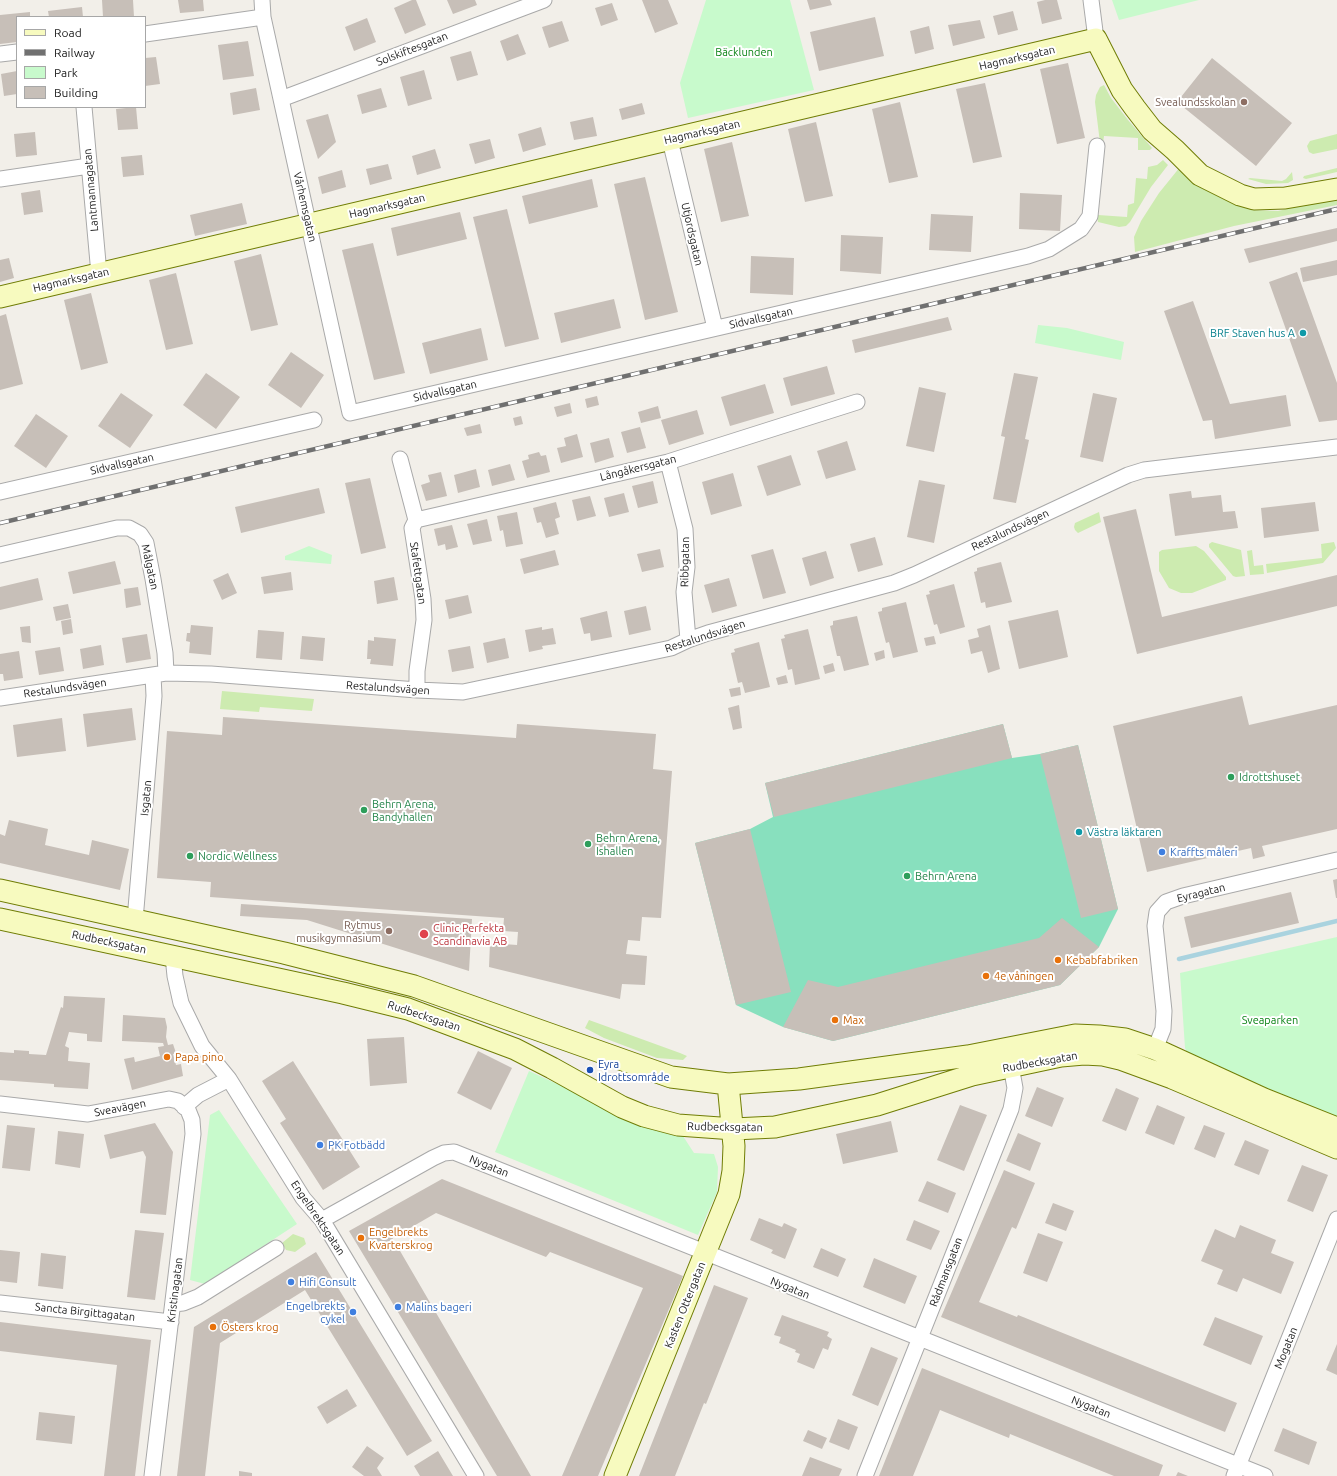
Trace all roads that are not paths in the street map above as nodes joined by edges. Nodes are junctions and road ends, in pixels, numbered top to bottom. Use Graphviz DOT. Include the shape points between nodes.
graph roads {
  1 [pos="262,0"];
  2 [pos="544,0"];
  3 [pos="1090,0"];
  4 [pos="263,17"];
  5 [pos="146,34"];
  6 [pos="1096,39"];
  7 [pos="16,52"];
  8 [pos="0,54"];
  9 [pos="281,99"];
  10 [pos="84,108"];
  11 [pos="670,140"];
  12 [pos="1097,146"];
  13 [pos="89,166"];
  14 [pos="0,179"];
  15 [pos="1337,188"];
  16 [pos="309,225"];
  17 [pos="99,274"];
  18 [pos="0,297"];
  19 [pos="715,328"];
  20 [pos="858,402"];
  21 [pos="350,412"];
  22 [pos="314,420"];
  23 [pos="1337,447"];
  24 [pos="400,459"];
  25 [pos="668,462"];
  26 [pos="0,492"];
  27 [pos="416,520"];
  28 [pos="0,555"];
  29 [pos="688,640"];
  30 [pos="160,674"];
  31 [pos="417,690"];
  32 [pos="0,698"];
  33 [pos="1337,860"];
  34 [pos="0,890"];
  35 [pos="0,919"];
  36 [pos="135,920"];
  37 [pos="173,956"];
  38 [pos="1155,1049"];
  39 [pos="1011,1066"];
  40 [pos="229,1079"];
  41 [pos="728,1084"];
  42 [pos="0,1104"];
  43 [pos="184,1107"];
  44 [pos="734,1128"];
  45 [pos="1337,1128"];
  46 [pos="1337,1148"];
  47 [pos="322,1220"];
  48 [pos="1337,1220"];
  49 [pos="276,1248"];
  50 [pos="705,1254"];
  51 [pos="0,1303"];
  52 [pos="173,1304"];
  53 [pos="171,1322"];
  54 [pos="920,1339"];
  55 [pos="1236,1471"];
  56 [pos="152,1476"];
  57 [pos="476,1476"];
  58 [pos="615,1476"];
  59 [pos="865,1476"];
  60 [pos="1265,1476"];
  1 -- 4 [label="street, Vårhemsgatan"];
  2 -- 9 [label="street, Solskiftesgatan"];
  3 -- 6 [label="street"];
  4 -- 5 [label="street"];
  4 -- 9 [label="street, Vårhemsgatan"];
  6 -- 11 [label="main road, Hagmarksgatan"];
  6 -- 15 [label="main road" via="1122,90 1135,108 1152,130 1200,175 1240,195 1254,199 1285,198"];
  7 -- 8 [label="street"];
  9 -- 16 [label="street, Vårhemsgatan"];
  10 -- 13 [label="street, Lantmannagatan"];
  11 -- 16 [label="main road, Hagmarksgatan"];
  11 -- 19 [label="street, Utjordsgatan"];
  12 -- 19 [label="street, Sidvallsgatan" via="1090,216 1081,229 1060,244 1028,256"];
  13 -- 14 [label="street"];
  13 -- 17 [label="street, Lantmannagatan"];
  16 -- 17 [label="main road, Hagmarksgatan"];
  16 -- 21 [label="street, Vårhemsgatan"];
  17 -- 18 [label="main road, Hagmarksgatan"];
  19 -- 21 [label="street, Sidvallsgatan"];
  20 -- 25 [label="street, Långåkersgatan"];
  22 -- 26 [label="street, Sidvallsgatan"];
  23 -- 29 [label="street, Restalundsvägen" via="1144,470 1128,475 894,583"];
  24 -- 27 [label="street, Stafettgatan"];
  25 -- 27 [label="street, Långåkersgatan"];
  25 -- 29 [label="street, Ribbgatan" via="685,529 687,567 684,592"];
  27 -- 31 [label="street, Stafettgatan" via="412,528 424,599"];
  28 -- 30 [label="street, Målgatan" via="117,528 129,528 140,534 146,543 165,653"];
  29 -- 31 [label="street, Restalundsvägen" via="671,648 462,692"];
  30 -- 31 [label="street, Restalundsvägen" via="211,674"];
  30 -- 32 [label="street, Restalundsvägen"];
  30 -- 36 [label="street, Isgatan" via="154,696"];
  33 -- 38 [label="street, Eyragatan" via="1166,902 1157,912 1155,926 1164,1011 1163,1029"];
  34 -- 36 [label="main road, Rudbecksgatan"];
  35 -- 37 [label="main road, Rudbecksgatan"];
  36 -- 41 [label="main road, Rudbecksgatan" via="284,952 414,986 646,1070 678,1078"];
  37 -- 40 [label="street, Engelbrektsgatan" via="181,1003 191,1026 202,1046"];
  37 -- 44 [label="main road, Rudbecksgatan" via="408,1009 515,1049 622,1107 644,1116 678,1125"];
  38 -- 41 [label="main road, Rudbecksgatan" via="1125,1039 1076,1035 961,1057 799,1079"];
  38 -- 45 [label="main road, Rudbecksgatan" via="1264,1099"];
  39 -- 44 [label="main road, Rudbecksgatan" via="972,1075 877,1105 775,1127"];
  39 -- 46 [label="main road, Rudbecksgatan" via="1084,1054 1120,1059 1172,1078"];
  39 -- 54 [label="street, Rådmansgatan" via="1015,1088 1011,1109"];
  40 -- 43 [label="street"];
  40 -- 47 [label="street, Engelbrektsgatan" via="303,1198"];
  41 -- 44 [label="main road, Kasten Ottergatan"];
  42 -- 43 [label="street, Sveavägen" via="88,1114 169,1098 178,1101"];
  43 -- 52 [label="street, Kristinagatan" via="192,1120 193,1134"];
  44 -- 50 [label="main road, Kasten Ottergatan" via="733,1171 729,1194"];
  47 -- 50 [label="street, Nygatan" via="433,1158 454,1152"];
  47 -- 57 [label="street, Engelbrektsgatan"];
  48 -- 55 [label="street, Mogatan"];
  49 -- 52 [label="street" via="198,1297"];
  50 -- 54 [label="street, Nygatan"];
  50 -- 58 [label="main road, Kasten Ottergatan"];
  51 -- 53 [label="street, Sancta Birgittagatan"];
  52 -- 53 [label="street, Kristinagatan"];
  53 -- 56 [label="street, Kristinagatan"];
  54 -- 55 [label="street, Nygatan"];
  54 -- 59 [label="street, Rådmansgatan"];
  55 -- 60 [label="street, Nygatan"];
}
